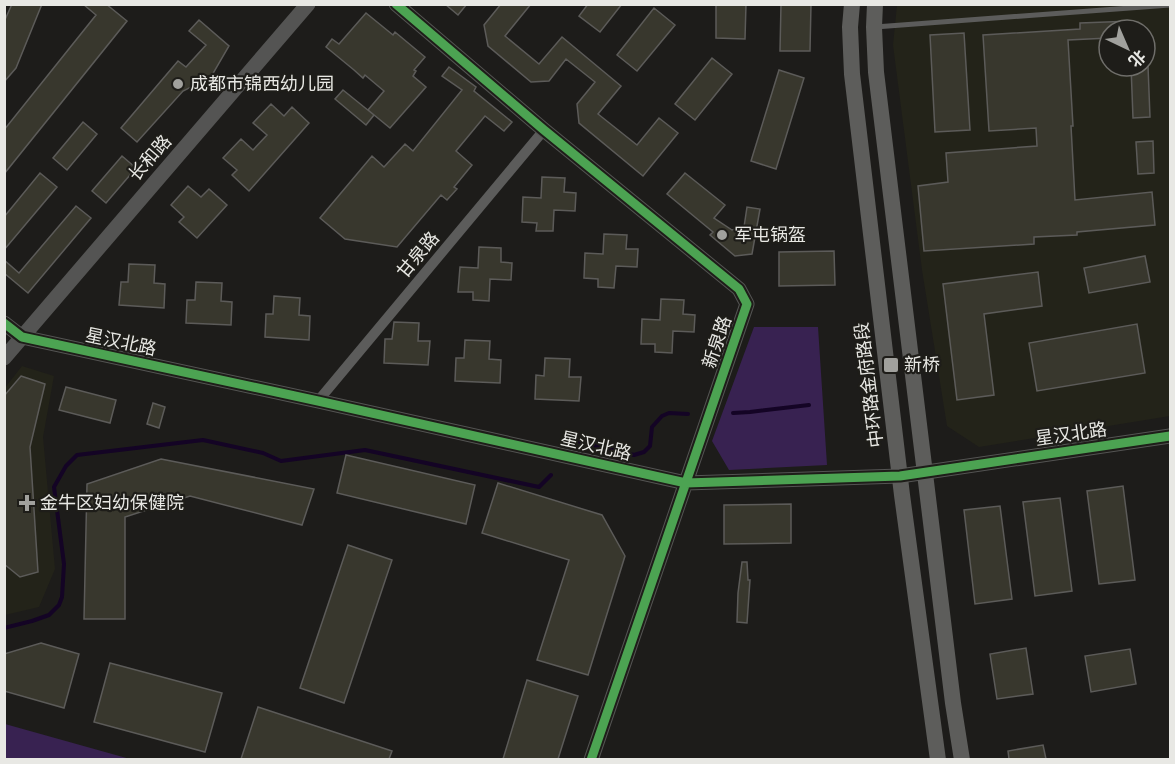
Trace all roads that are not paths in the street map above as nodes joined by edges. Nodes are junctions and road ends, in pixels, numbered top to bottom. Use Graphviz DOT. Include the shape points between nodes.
graph roads {
  1 [pos="308,4"];
  2 [pos="396,4"];
  3 [pos="852,4"];
  4 [pos="875,4"];
  5 [pos="1170,5"];
  6 [pos="874,27"];
  7 [pos="544,130"];
  8 [pos="4,323"];
  9 [pos="22,338"];
  10 [pos="4,358"];
  11 [pos="318,401"];
  12 [pos="1170,436"];
  13 [pos="925,472"];
  14 [pos="900,476"];
  15 [pos="686,483"];
  16 [pos="591,759"];
  17 [pos="938,759"];
  18 [pos="962,759"];
  1 -- 9 [label="street, 长和路"];
  2 -- 7 [label="street, 新泉路"];
  3 -- 14 [label="main road, 中环路金府路段" via="852,74"];
  4 -- 6 [label="main road"];
  5 -- 6 [label="lane"];
  6 -- 13 [label="main road" via="876,72"];
  7 -- 11 [label="street, 甘泉路"];
  7 -- 15 [label="street, 新泉路" via="740,289 747,304"];
  8 -- 9 [label="street"];
  9 -- 10 [label="street, 长和路"];
  9 -- 11 [label="street, 星汉北路"];
  11 -- 15 [label="street, 星汉北路"];
  12 -- 13 [label="street, 星汉北路"];
  13 -- 14 [label="street, 星汉北路"];
  13 -- 18 [label="main road"];
  14 -- 15 [label="street, 星汉北路"];
  14 -- 17 [label="main road, 中环路金府路段"];
  15 -- 16 [label="street, 新泉路"];
}
